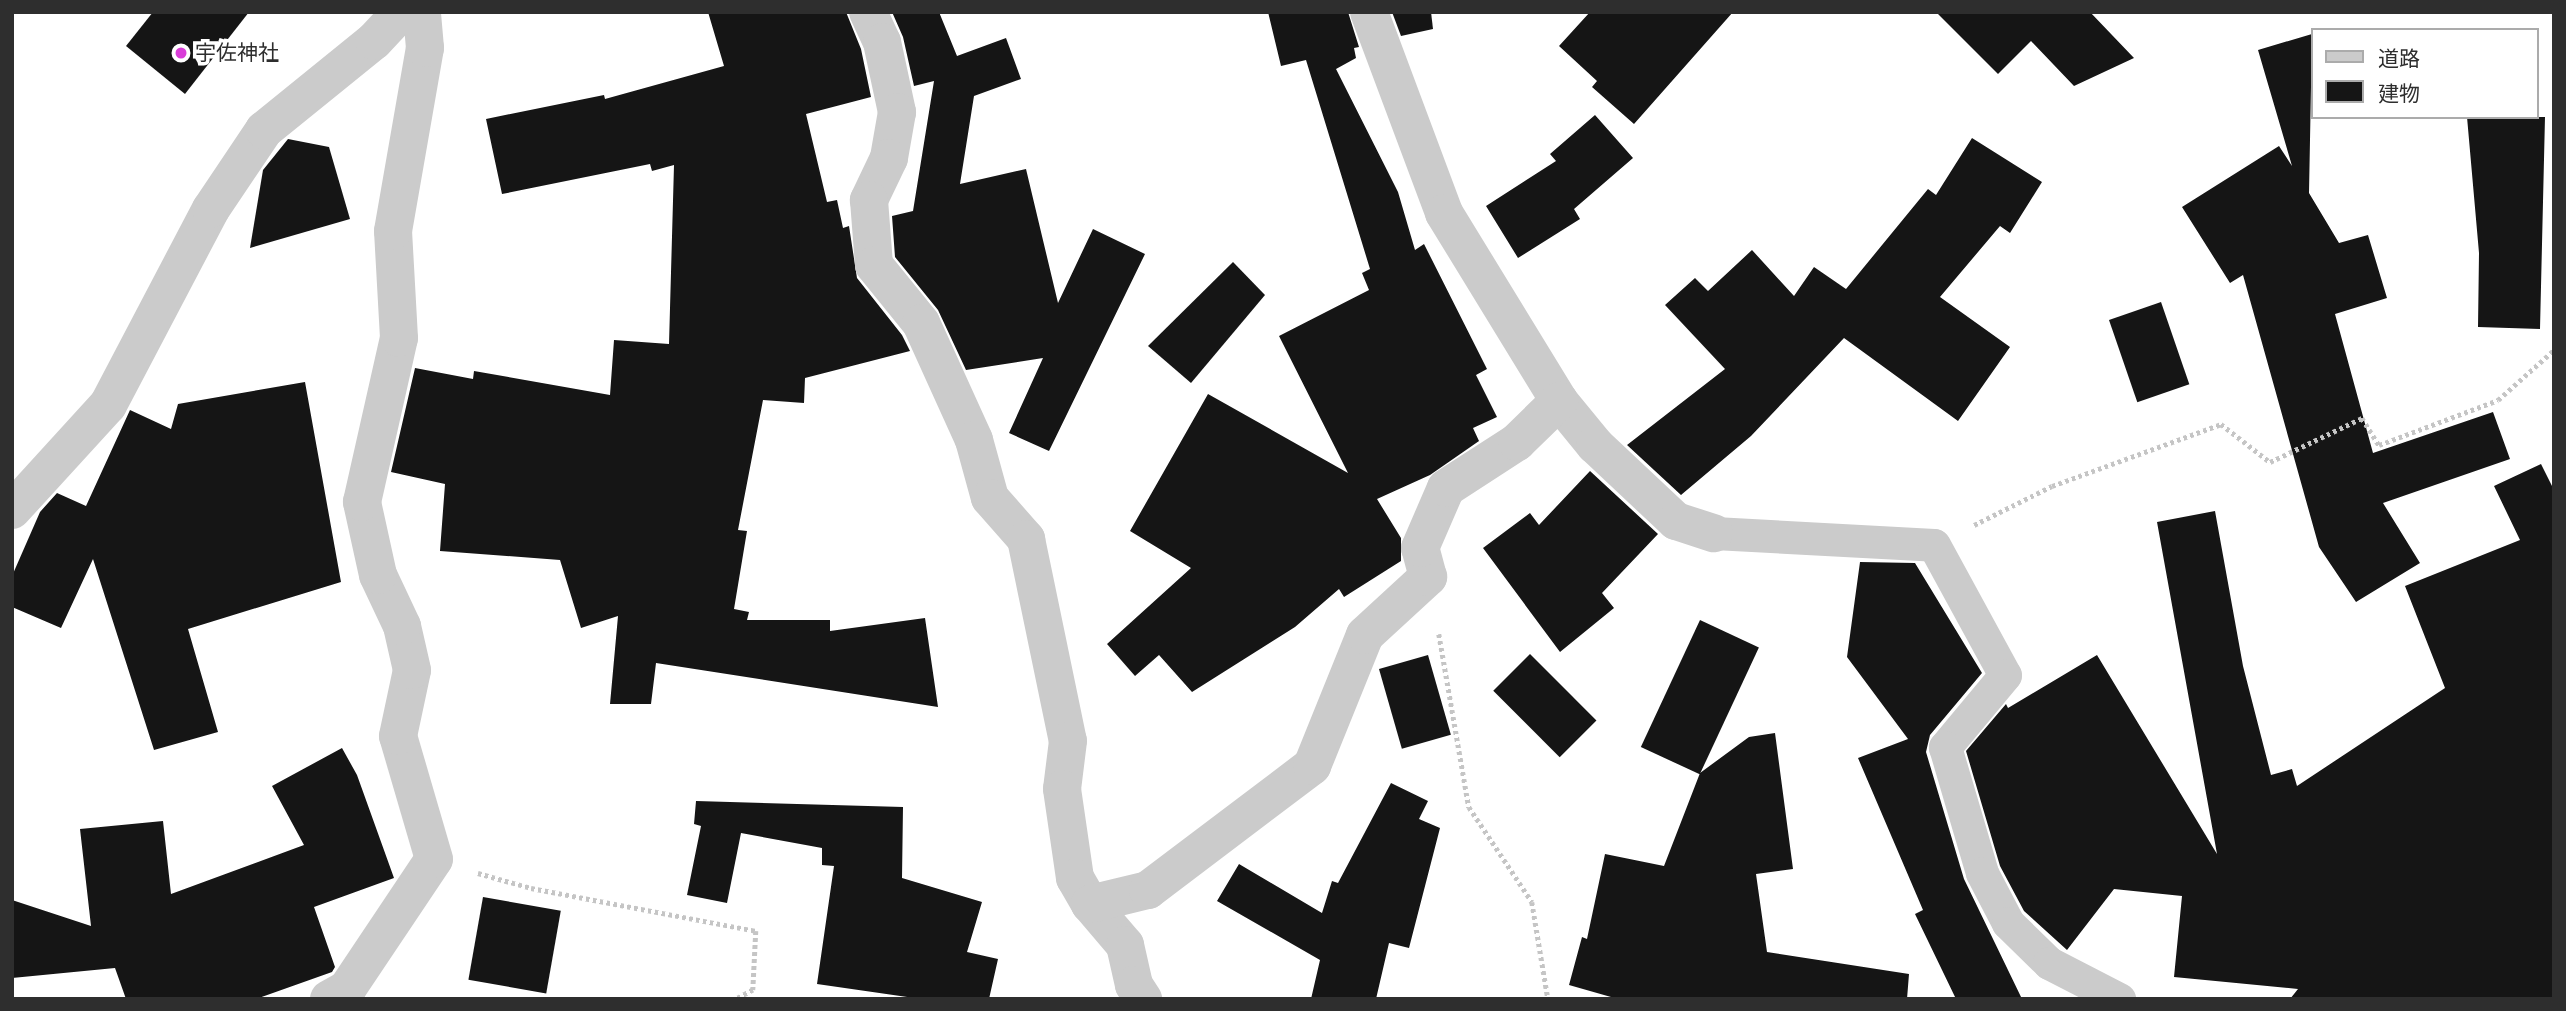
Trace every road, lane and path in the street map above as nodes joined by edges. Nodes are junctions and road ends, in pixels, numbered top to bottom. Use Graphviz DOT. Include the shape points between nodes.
graph roads {
  1 [pos="401,12"];
  2 [pos="422,12"];
  3 [pos="868,12"];
  4 [pos="1370,12"];
  5 [pos="2554,350"];
  6 [pos="1559,401"];
  7 [pos="12,510"];
  8 [pos="1714,533"];
  9 [pos="1934,545"];
  10 [pos="1428,577"];
  11 [pos="434,859"];
  12 [pos="1090,904"];
  13 [pos="329,999"];
  14 [pos="736,999"];
  15 [pos="1143,999"];
  16 [pos="1548,999"];
  17 [pos="2119,999"];
  1 -- 7 [label="street" via="374,41 264,130 211,209 108,405"];
  2 -- 11 [label="street" via="425,48 393,230 399,338 362,502 378,575 402,626 412,670 398,736"];
  3 -- 12 [label="street" via="882,42 897,112 889,158 869,200 874,265 921,323 974,440 990,498 1026,539 1069,740 1062,789 1075,878"];
  4 -- 6 [label="street" via="1444,213"];
  5 -- 9 [label="path" via="2498,400 2379,445 2362,418 2270,462 2221,424 2052,486"];
  6 -- 8 [label="street" via="1595,445 1676,522"];
  6 -- 10 [label="street" via="1517,442 1446,488 1420,548"];
  8 -- 9 [label="lane"];
  9 -- 17 [label="lane" via="2005,675 1945,747 1982,873 2008,923 2049,963"];
  10 -- 12 [label="street" via="1365,635 1312,766 1147,890"];
  10 -- 16 [label="path" via="1469,807 1532,902"];
  11 -- 13 [label="street" via="347,989"];
  11 -- 14 [label="path" via="531,888 756,931 753,990"];
  12 -- 15 [label="street" via="1125,945 1134,985"];
}
